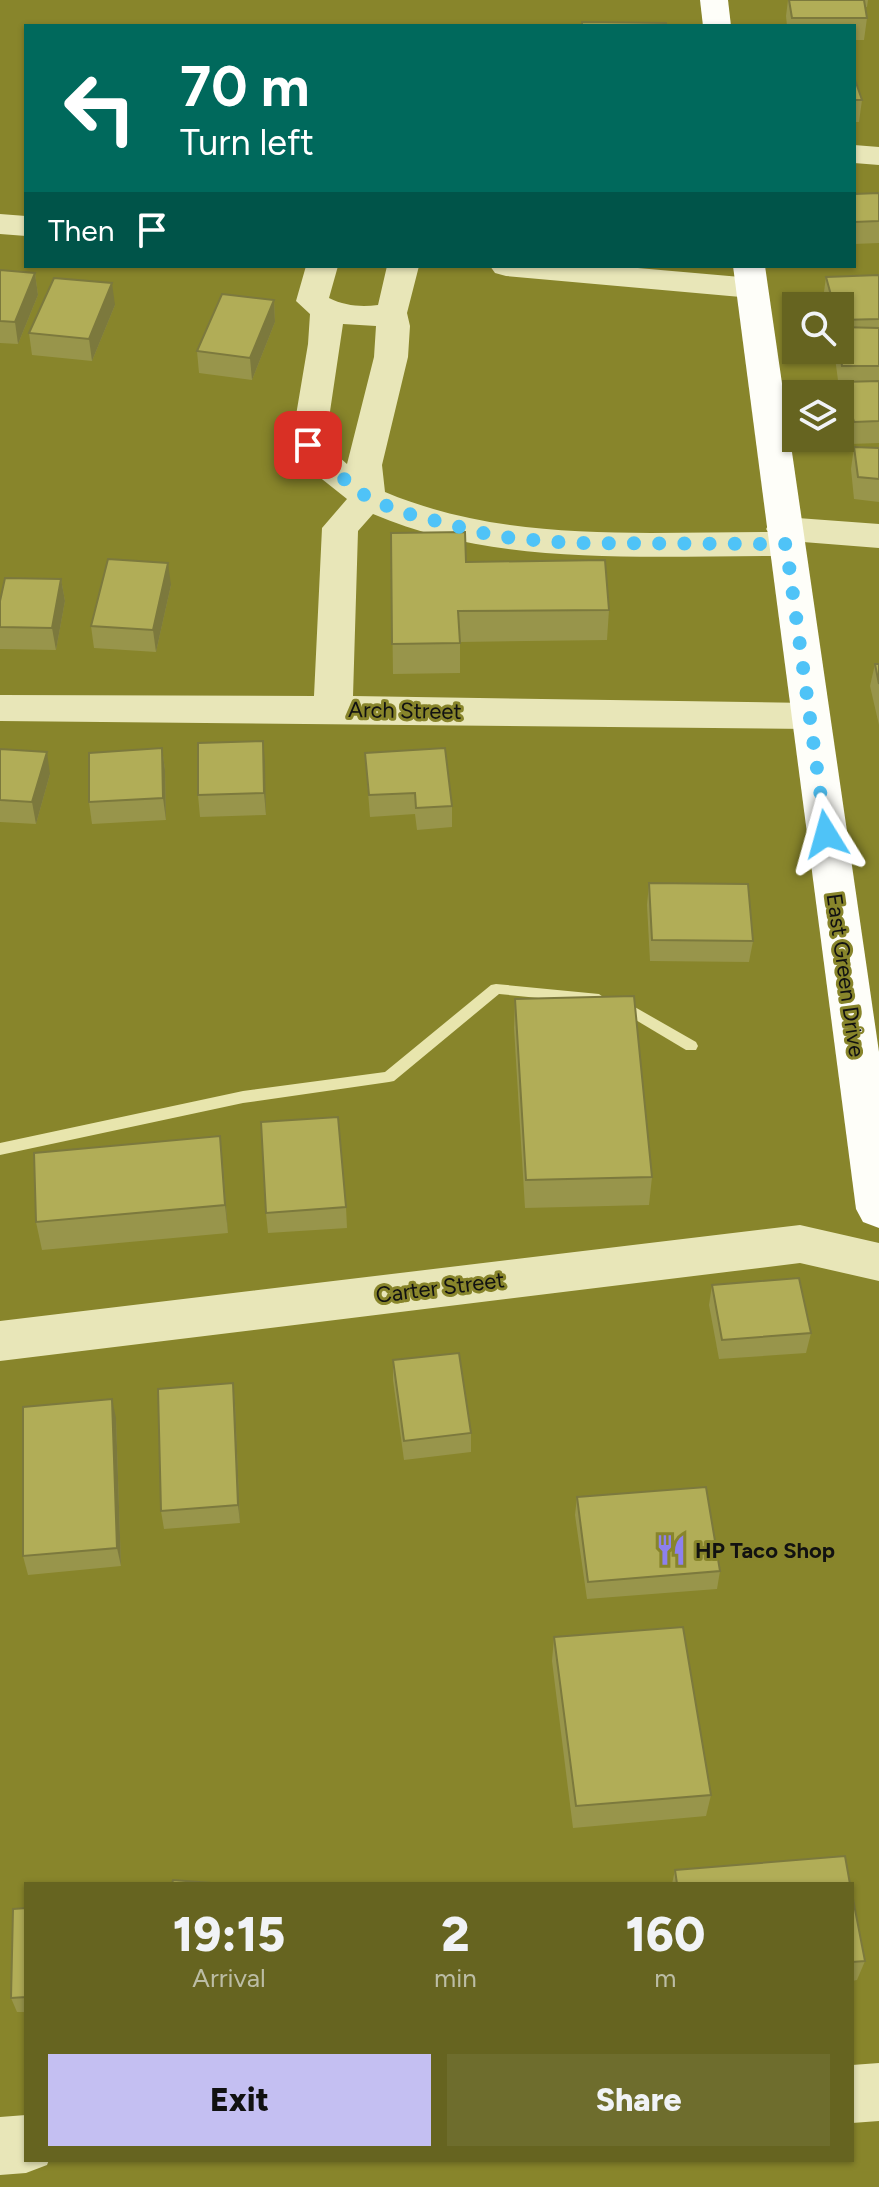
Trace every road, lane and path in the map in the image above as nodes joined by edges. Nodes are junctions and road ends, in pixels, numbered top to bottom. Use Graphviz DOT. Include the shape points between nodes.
graph roads {
  1 [pos="714,0"];
  2 [pos="717,24"];
  3 [pos="856,154"];
  4 [pos="879,156"];
  5 [pos="0,224"];
  6 [pos="24,226"];
  7 [pos="321,268"];
  8 [pos="403,268"];
  9 [pos="551,268"];
  10 [pos="751,277"];
  11 [pos="327,310"];
  12 [pos="390,312"];
  13 [pos="368,498"];
  14 [pos="785,536"];
  15 [pos="879,536"];
  16 [pos="0,708"];
  17 [pos="333,709"];
  18 [pos="809,716"];
  19 [pos="871,1099"];
  20 [pos="879,1203"];
  21 [pos="879,1262"];
  22 [pos="0,1341"];
  23 [pos="879,2092"];
  24 [pos="854,2094"];
  25 [pos="24,2144"];
  26 [pos="0,2146"];
  1 -- 2 [label="main road"];
  3 -- 4 [label="street"];
  5 -- 6 [label="street"];
  7 -- 11 [label="street" via="312,301"];
  8 -- 12 [label="street"];
  9 -- 10 [label="street"];
  10 -- 14 [label="main road, East Green Drive"];
  11 -- 12 [label="street"];
  11 -- 13 [label="street" via="308,445"];
  12 -- 13 [label="street" via="391,357 364,465"];
  13 -- 14 [label="street" via="401,512 511,538 570,543"];
  13 -- 17 [label="street" via="340,528"];
  14 -- 15 [label="street"];
  14 -- 18 [label="main road, East Green Drive"];
  16 -- 17 [label="street, Arch Street"];
  17 -- 18 [label="street, Arch Street"];
  18 -- 19 [label="main road, East Green Drive"];
  19 -- 20 [label="main road, East Green Drive"];
  21 -- 22 [label="street, Carter Street" via="800,1244"];
  23 -- 24 [label="street"];
  25 -- 26 [label="street"];
}
